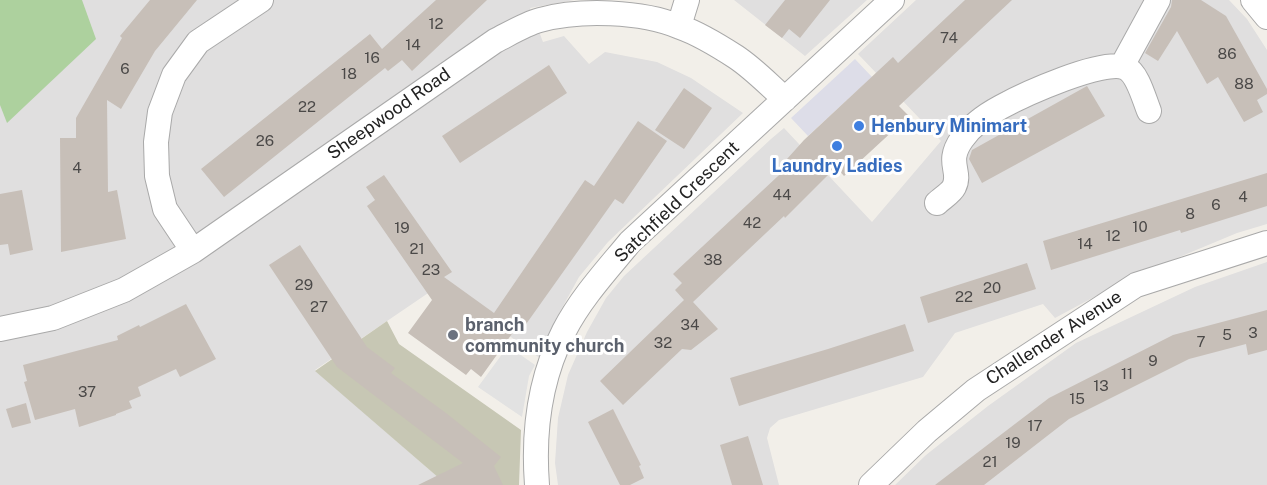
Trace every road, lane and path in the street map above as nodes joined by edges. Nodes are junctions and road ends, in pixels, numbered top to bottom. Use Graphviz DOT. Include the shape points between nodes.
graph roads {
  1 [pos="261,0"];
  2 [pos="687,0"];
  3 [pos="892,0"];
  4 [pos="1158,0"];
  5 [pos="1252,0"];
  6 [pos="1267,17"];
  7 [pos="679,26"];
  8 [pos="1122,66"];
  9 [pos="785,99"];
  10 [pos="1149,111"];
  11 [pos="937,203"];
  12 [pos="1267,243"];
  13 [pos="193,251"];
  14 [pos="0,329"];
  15 [pos="537,485"];
  16 [pos="872,485"];
  1 -- 13 [label="street" via="198,42 174,75 160,112 157,177 165,209"];
  2 -- 7 [label="street"];
  3 -- 9 [label="street, Satchfield Crescent"];
  4 -- 8 [label="street"];
  5 -- 6 [label="street"];
  7 -- 9 [label="street, Sheepwood Road" via="738,59"];
  7 -- 13 [label="street, Sheepwood Road" via="612,14 571,14 538,20 495,41"];
  8 -- 10 [label="street" via="1131,71"];
  8 -- 11 [label="street" via="1097,68 1064,78 1000,107 979,122 953,153 954,188"];
  9 -- 15 [label="street, Satchfield Crescent" via="630,242 592,287 564,331 544,383 537,432"];
  12 -- 16 [label="street, Challender Avenue" via="1136,285 976,390"];
  13 -- 14 [label="street, Sheepwood Road" via="124,290 53,318"];
}
